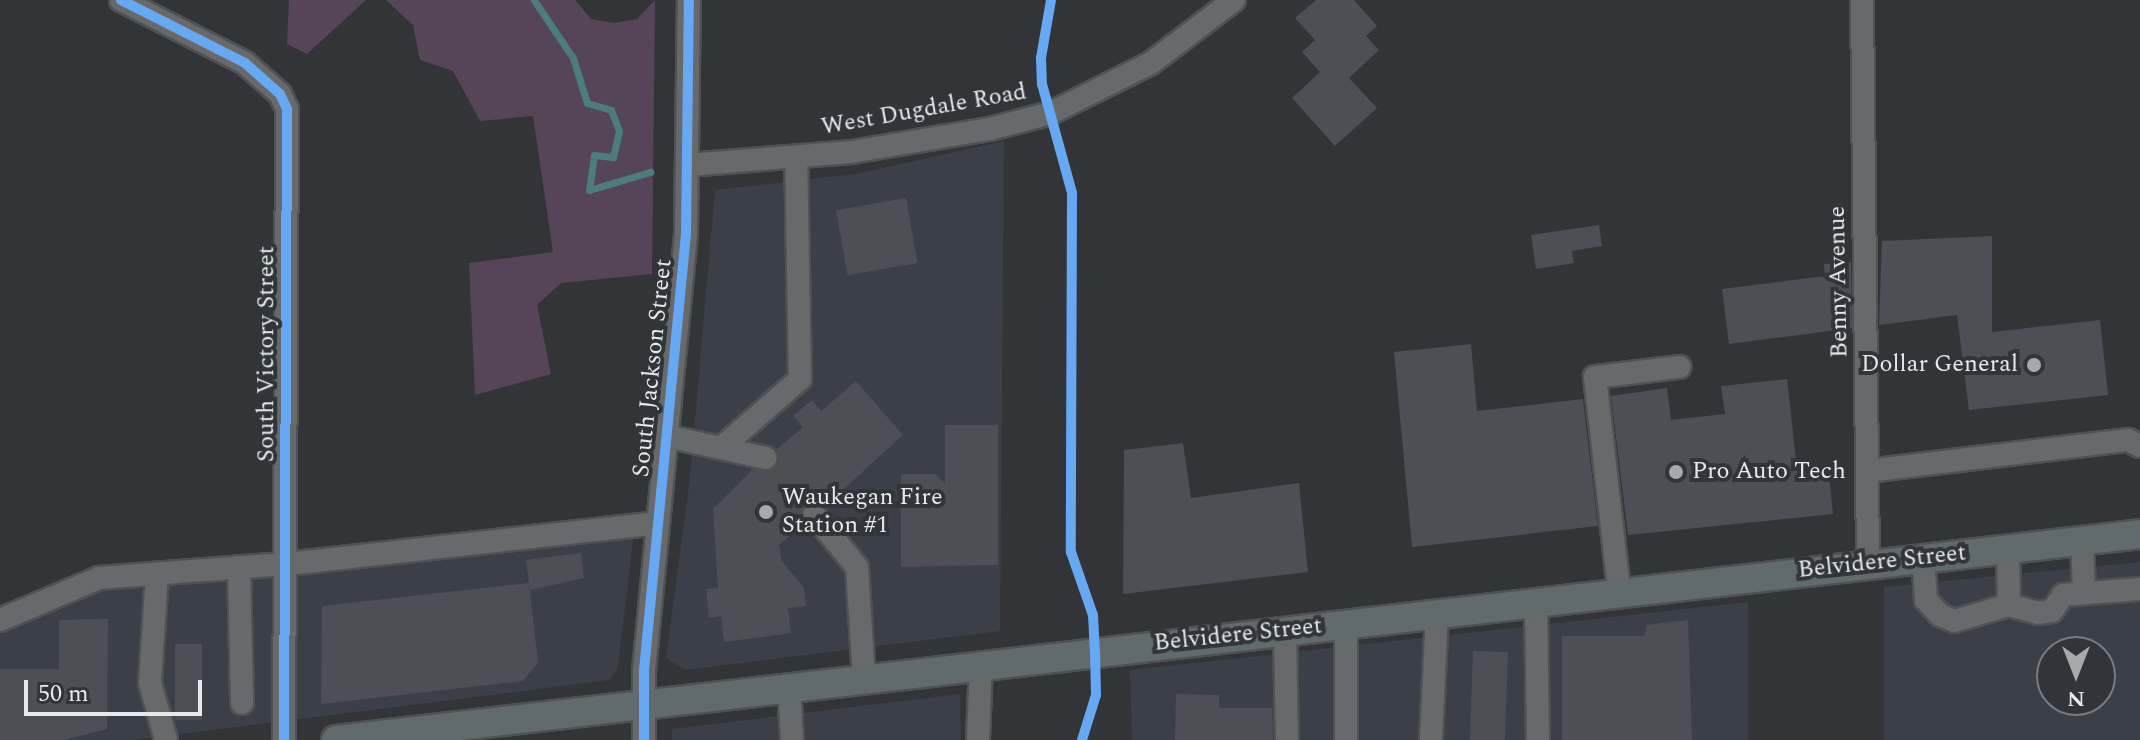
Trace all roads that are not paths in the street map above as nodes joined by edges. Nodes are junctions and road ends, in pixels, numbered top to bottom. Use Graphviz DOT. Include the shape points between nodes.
graph roads {
  1 [pos="121,0"];
  2 [pos="689,0"];
  3 [pos="1862,0"];
  4 [pos="1228,2"];
  5 [pos="796,157"];
  6 [pos="687,165"];
  7 [pos="1679,367"];
  8 [pos="666,436"];
  9 [pos="2140,446"];
  10 [pos="721,448"];
  11 [pos="766,458"];
  12 [pos="1867,471"];
  13 [pos="814,515"];
  14 [pos="657,523"];
  15 [pos="2140,534"];
  16 [pos="2082,540"];
  17 [pos="2008,548"];
  18 [pos="1923,557"];
  19 [pos="1868,563"];
  20 [pos="287,564"];
  21 [pos="239,567"];
  22 [pos="157,574"];
  23 [pos="2140,589"];
  24 [pos="1619,590"];
  25 [pos="2084,591"];
  26 [pos="1536,600"];
  27 [pos="2009,605"];
  28 [pos="1437,612"];
  29 [pos="0,620"];
  30 [pos="1346,623"];
  31 [pos="1285,630"];
  32 [pos="981,663"];
  33 [pos="864,678"];
  34 [pos="789,685"];
  35 [pos="644,702"];
  36 [pos="242,703"];
  37 [pos="395,736"];
  38 [pos="166,740"];
  39 [pos="284,740"];
  40 [pos="336,740"];
  41 [pos="644,740"];
  42 [pos="792,740"];
  43 [pos="978,740"];
  44 [pos="1287,740"];
  45 [pos="1346,740"];
  46 [pos="1431,740"];
  47 [pos="1538,740"];
  1 -- 20 [label="street, South Victory Street" via="245,63 280,94 287,109"];
  2 -- 6 [label="street, South Jackson Street"];
  3 -- 12 [label="street, Benny Avenue"];
  4 -- 5 [label="street, West Dugdale Road" via="1151,63 1051,113 929,140"];
  5 -- 6 [label="street, West Dugdale Road"];
  5 -- 10 [label="street" via="800,379"];
  6 -- 8 [label="street, South Jackson Street" via="684,262"];
  7 -- 24 [label="street" via="1595,377"];
  8 -- 10 [label="street"];
  8 -- 14 [label="street, South Jackson Street"];
  9 -- 12 [label="street" via="2128,440"];
  10 -- 11 [label="street"];
  12 -- 19 [label="street, Benny Avenue"];
  13 -- 33 [label="street" via="857,567"];
  14 -- 20 [label="street"];
  14 -- 35 [label="street, South Jackson Street"];
  15 -- 16 [label="main road, Belvidere Street"];
  16 -- 17 [label="main road, Belvidere Street"];
  16 -- 25 [label="street"];
  17 -- 18 [label="main road, Belvidere Street"];
  17 -- 27 [label="street"];
  18 -- 19 [label="main road, Belvidere Street"];
  18 -- 27 [label="street" via="1926,600 1940,615 1954,621"];
  19 -- 24 [label="main road, Belvidere Street"];
  20 -- 21 [label="street"];
  20 -- 39 [label="street, South Victory Street"];
  21 -- 22 [label="street"];
  21 -- 36 [label="street"];
  22 -- 29 [label="street" via="99,578"];
  22 -- 38 [label="street" via="150,683"];
  23 -- 25 [label="street"];
  24 -- 26 [label="main road, Belvidere Street"];
  25 -- 27 [label="street" via="2063,595 2052,611"];
  26 -- 28 [label="main road, Belvidere Street"];
  26 -- 47 [label="street"];
  28 -- 30 [label="main road, Belvidere Street"];
  28 -- 46 [label="street"];
  30 -- 31 [label="main road, Belvidere Street"];
  30 -- 45 [label="street"];
  31 -- 32 [label="main road, Belvidere Street"];
  31 -- 44 [label="street"];
  32 -- 33 [label="main road, Belvidere Street"];
  32 -- 43 [label="street"];
  33 -- 34 [label="main road, Belvidere Street"];
  34 -- 35 [label="main road, Belvidere Street"];
  34 -- 42 [label="street"];
  35 -- 37 [label="main road, Belvidere Street"];
  35 -- 41 [label="street, South Jackson Street"];
  37 -- 40 [label="main road, Belvidere Street"];
}
